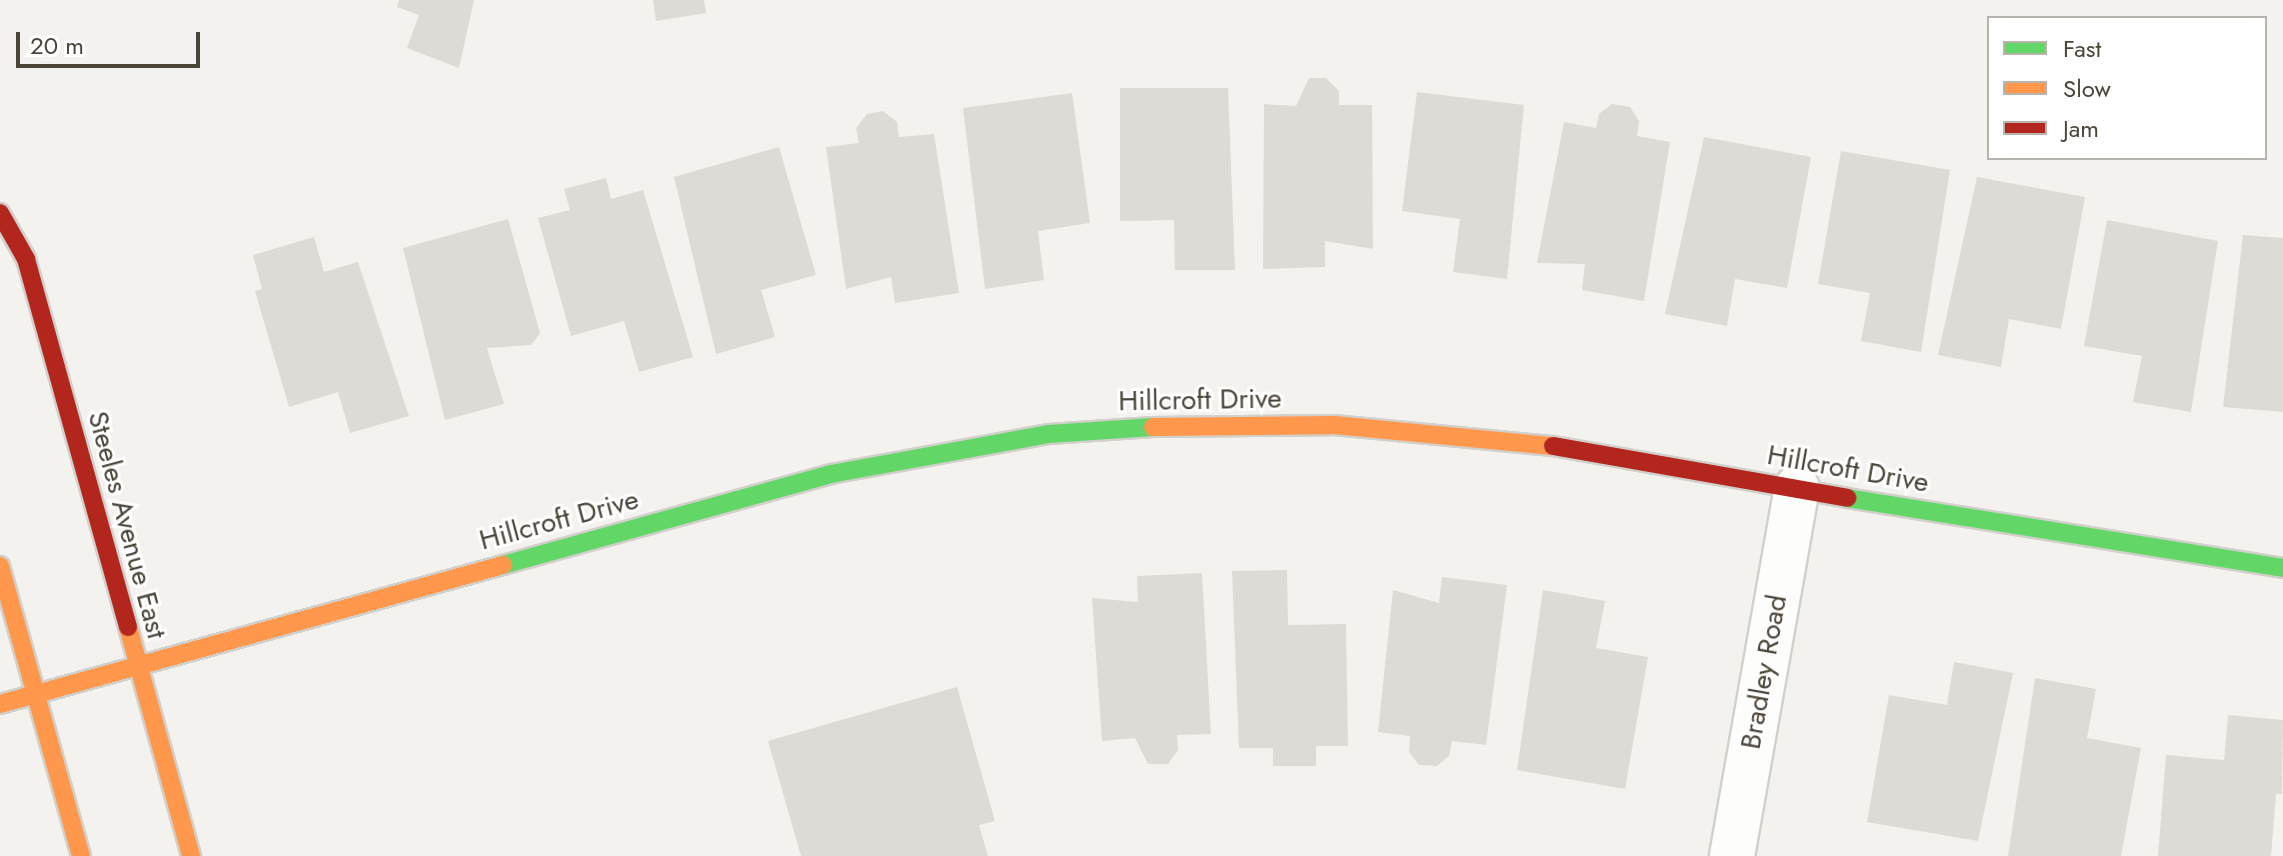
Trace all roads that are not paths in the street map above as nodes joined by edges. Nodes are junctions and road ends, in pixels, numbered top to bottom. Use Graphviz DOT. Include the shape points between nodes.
graph roads {
  1 [pos="0,213"];
  2 [pos="1797,488"];
  3 [pos="0,566"];
  4 [pos="2283,568"];
  5 [pos="137,666"];
  6 [pos="35,694"];
  7 [pos="0,704"];
  8 [pos="81,856"];
  9 [pos="191,856"];
  10 [pos="1732,856"];
  1 -- 5 [label="street, Steeles Avenue East" via="26,259"];
  2 -- 4 [label="street, Hillcroft Drive" via="2118,547"];
  2 -- 5 [label="street, Hillcroft Drive" via="1565,447 1429,432 1184,425 1049,434 831,474"];
  2 -- 10 [label="street, Bradley Road"];
  3 -- 6 [label="street"];
  5 -- 6 [label="street, Hillcroft Drive"];
  5 -- 9 [label="street, Steeles Avenue East"];
  6 -- 7 [label="street, Hillcroft Drive"];
  6 -- 8 [label="street"];
}
